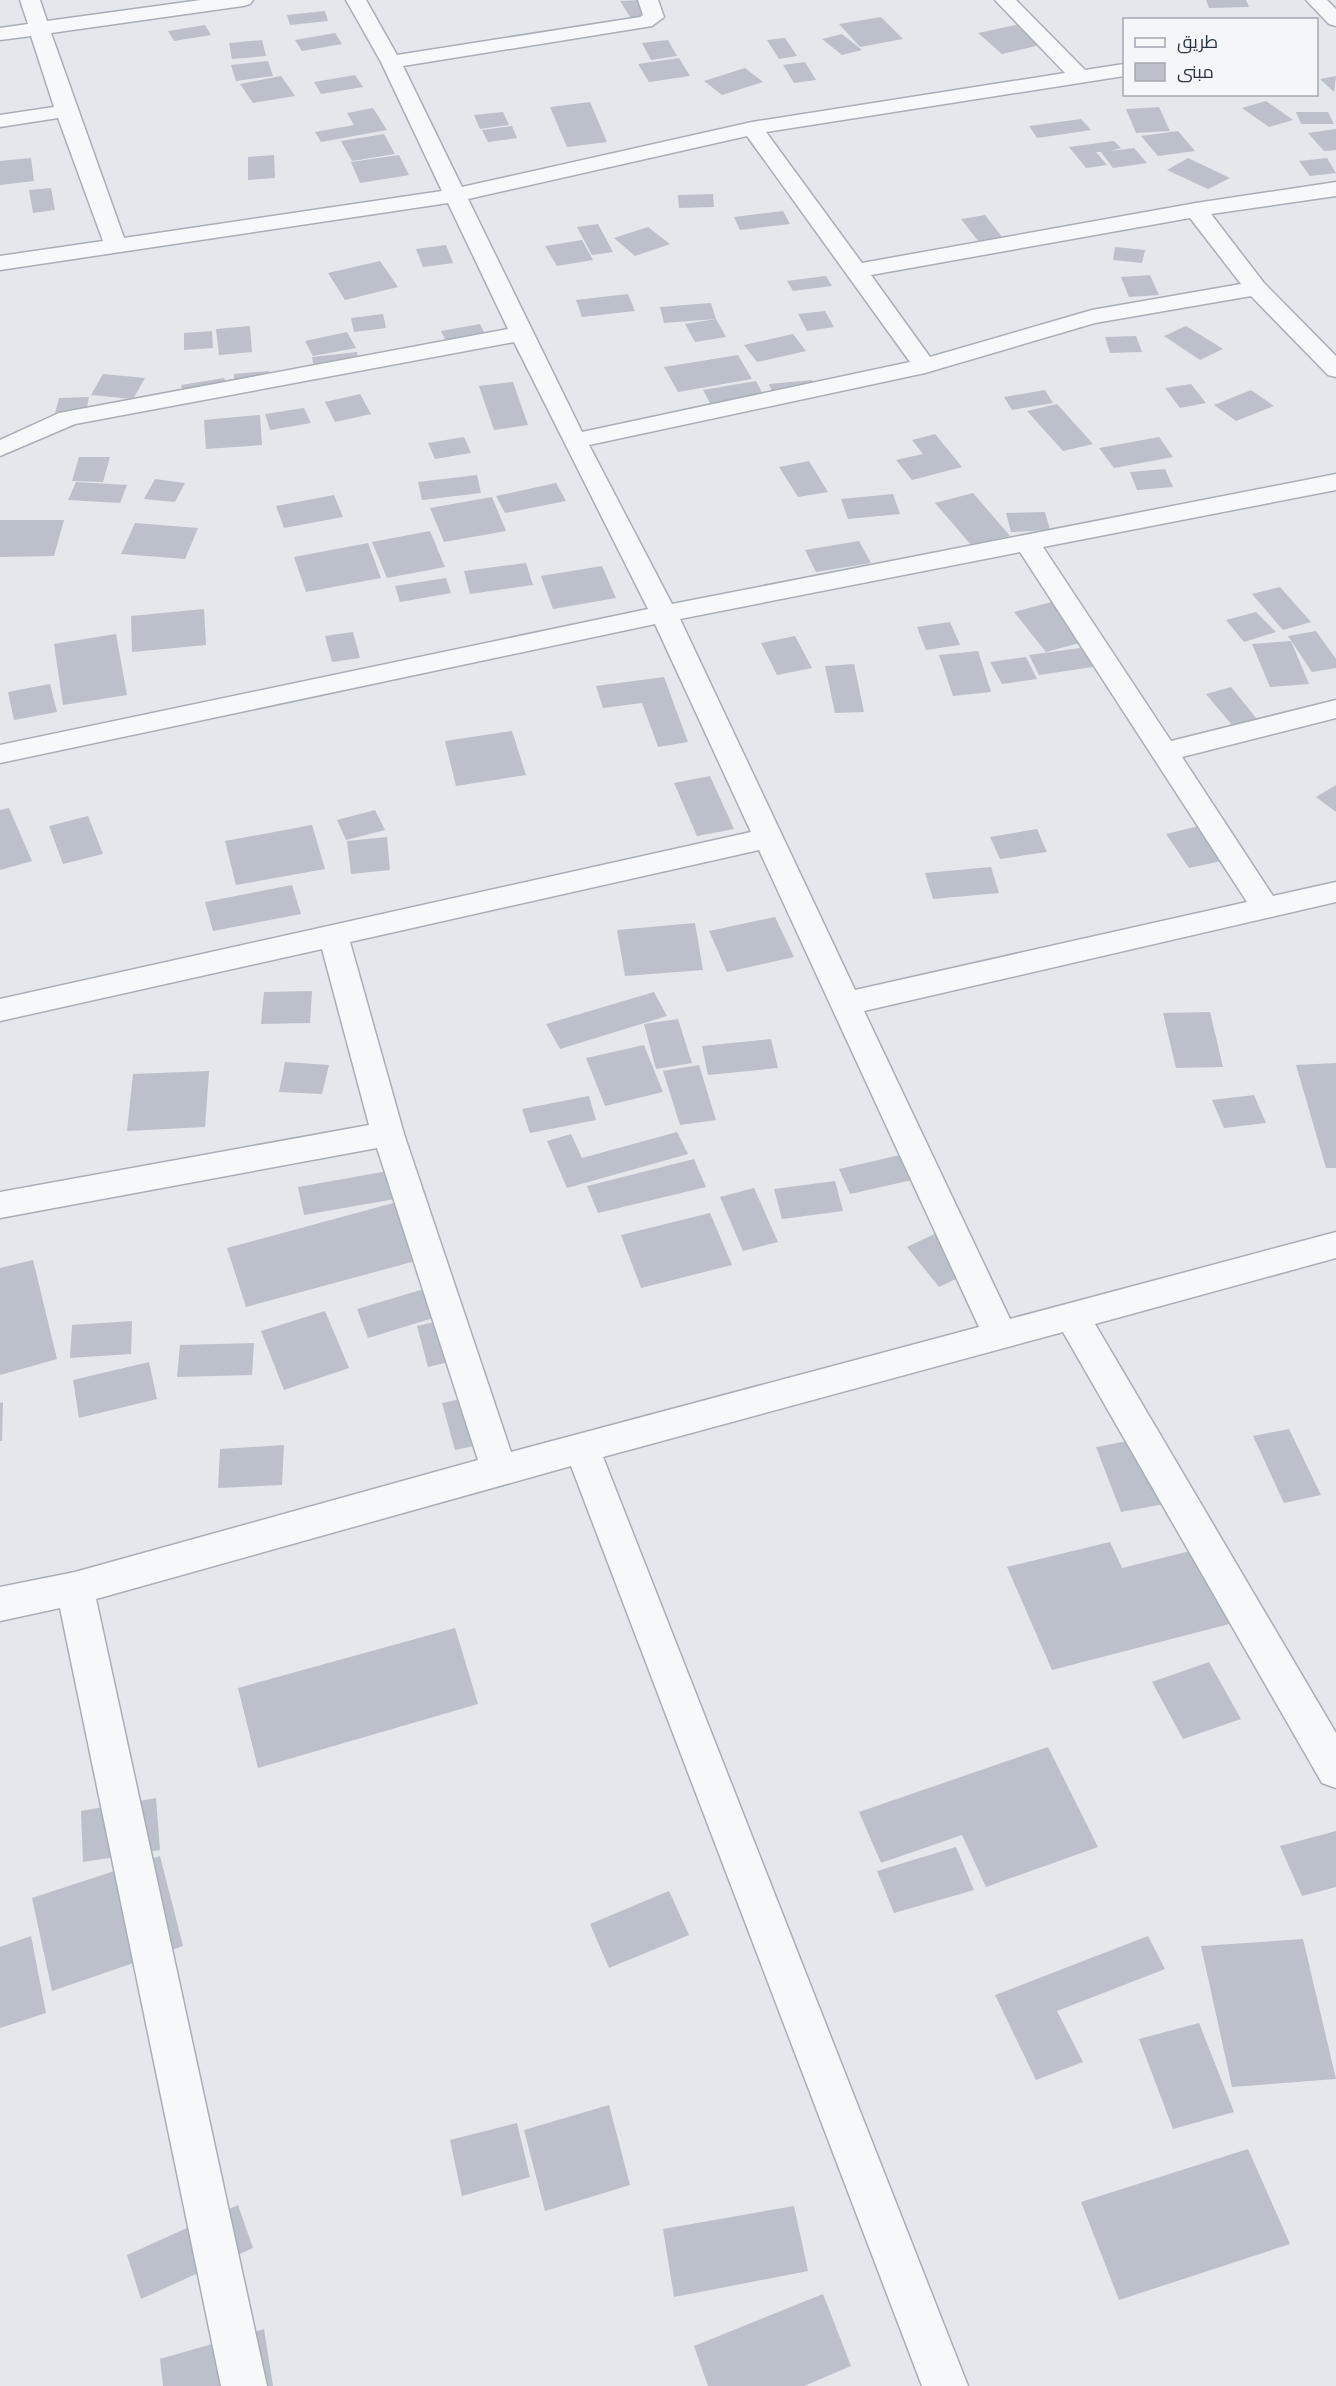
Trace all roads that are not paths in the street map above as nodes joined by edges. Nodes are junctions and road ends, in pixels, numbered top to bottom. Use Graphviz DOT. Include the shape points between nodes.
graph roads {
  1 [pos="30,0"];
  2 [pos="243,0"];
  3 [pos="357,0"];
  4 [pos="648,0"];
  5 [pos="1005,0"];
  6 [pos="1316,0"];
  7 [pos="40,29"];
  8 [pos="1333,30"];
  9 [pos="0,34"];
  10 [pos="391,62"];
  11 [pos="1123,70"];
  12 [pos="1080,77"];
  13 [pos="66,111"];
  14 [pos="0,121"];
  15 [pos="752,128"];
  16 [pos="1336,189"];
  17 [pos="457,195"];
  18 [pos="1196,210"];
  19 [pos="116,244"];
  20 [pos="0,263"];
  21 [pos="856,271"];
  22 [pos="1256,288"];
  23 [pos="523,333"];
  24 [pos="925,366"];
  25 [pos="1336,370"];
  26 [pos="574,441"];
  27 [pos="0,449"];
  28 [pos="1336,482"];
  29 [pos="1027,543"];
  30 [pos="664,614"];
  31 [pos="1336,709"];
  32 [pos="1166,753"];
  33 [pos="0,754"];
  34 [pos="769,838"];
  35 [pos="1336,892"];
  36 [pos="1266,908"];
  37 [pos="333,936"];
  38 [pos="844,1004"];
  39 [pos="0,1010"];
  40 [pos="388,1134"];
  41 [pos="0,1205"];
  42 [pos="1336,1245"];
  43 [pos="1072,1316"];
  44 [pos="1001,1337"];
  45 [pos="582,1448"];
  46 [pos="499,1470"];
  47 [pos="75,1588"];
  48 [pos="0,1604"];
  49 [pos="1336,1770"];
  50 [pos="244,2386"];
  51 [pos="945,2386"];
  1 -- 7 [label="street"];
  2 -- 7 [label="street"];
  3 -- 10 [label="street"];
  4 -- 10 [label="street" via="654,17 645,22"];
  5 -- 12 [label="street"];
  6 -- 8 [label="street"];
  7 -- 9 [label="street"];
  7 -- 13 [label="street"];
  10 -- 17 [label="street"];
  11 -- 12 [label="street"];
  12 -- 15 [label="street"];
  13 -- 14 [label="street"];
  13 -- 19 [label="street"];
  15 -- 17 [label="street"];
  15 -- 21 [label="street"];
  16 -- 18 [label="street"];
  17 -- 19 [label="street"];
  17 -- 23 [label="street"];
  18 -- 21 [label="street"];
  18 -- 22 [label="street"];
  19 -- 20 [label="street"];
  21 -- 24 [label="street"];
  22 -- 24 [label="street" via="1092,317"];
  22 -- 25 [label="street"];
  23 -- 26 [label="street"];
  23 -- 27 [label="street" via="69,418"];
  24 -- 26 [label="street"];
  26 -- 30 [label="street"];
  28 -- 29 [label="street"];
  29 -- 30 [label="street"];
  29 -- 32 [label="street"];
  30 -- 33 [label="street"];
  30 -- 34 [label="street"];
  31 -- 32 [label="street"];
  32 -- 36 [label="street"];
  34 -- 37 [label="street"];
  34 -- 38 [label="street"];
  35 -- 36 [label="street"];
  36 -- 38 [label="street"];
  37 -- 39 [label="street"];
  37 -- 40 [label="street"];
  38 -- 44 [label="street"];
  40 -- 41 [label="street"];
  40 -- 46 [label="street"];
  42 -- 43 [label="street"];
  43 -- 44 [label="street"];
  43 -- 49 [label="street"];
  44 -- 45 [label="street"];
  45 -- 46 [label="street"];
  45 -- 51 [label="street"];
  46 -- 47 [label="street"];
  47 -- 48 [label="street"];
  47 -- 50 [label="street"];
}
